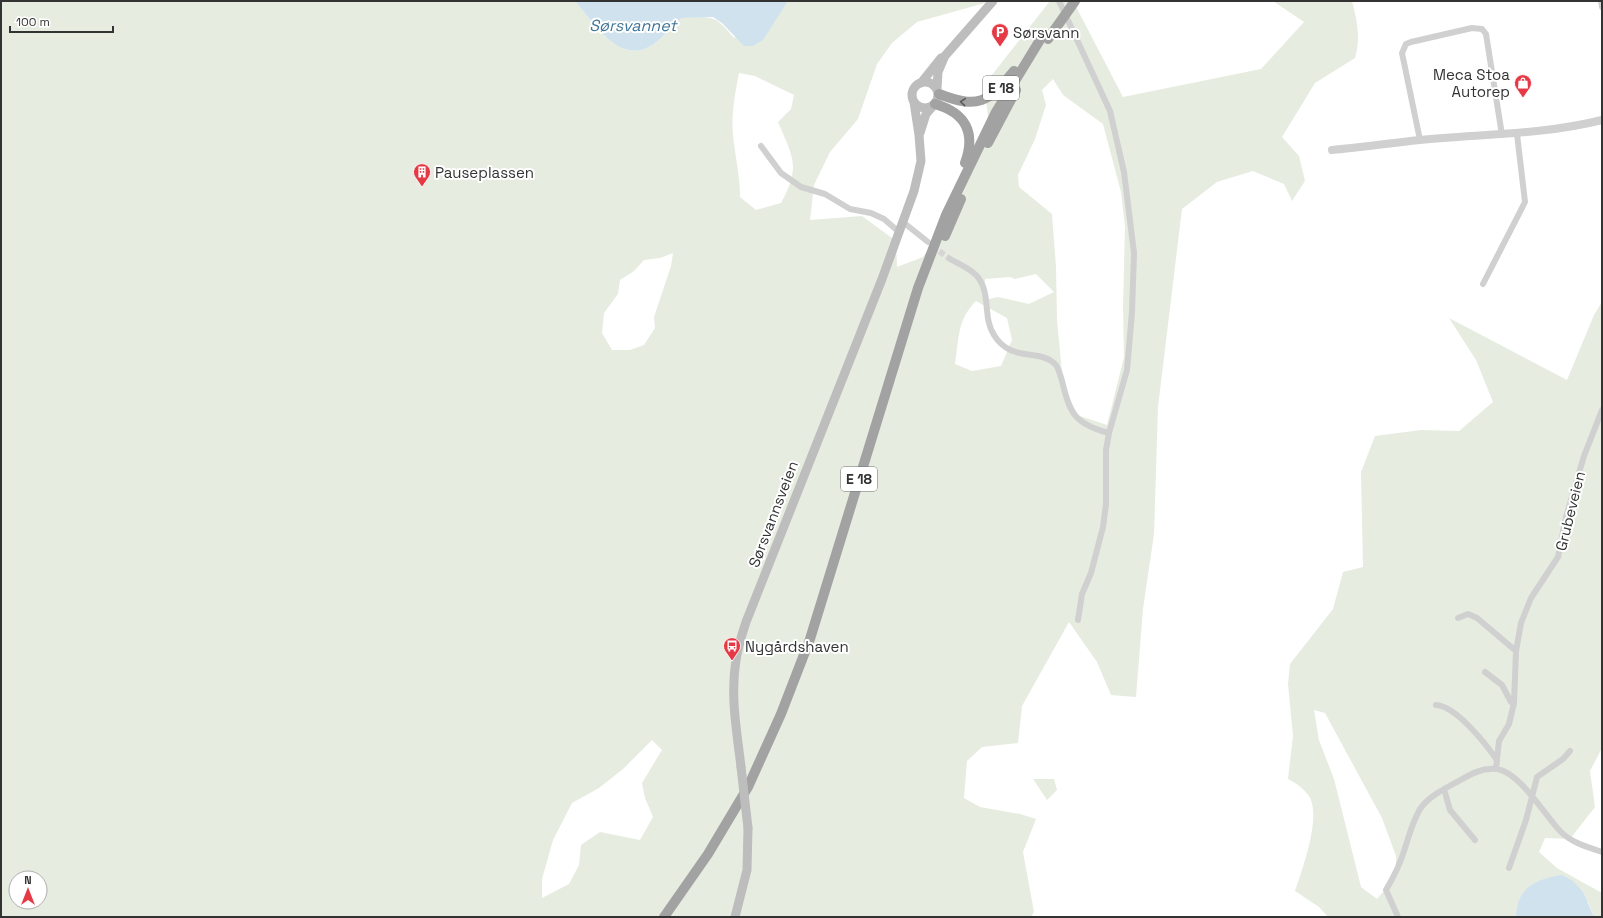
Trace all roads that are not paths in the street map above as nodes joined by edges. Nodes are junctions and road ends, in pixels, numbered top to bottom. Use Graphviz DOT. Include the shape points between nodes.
graph roads {
  1 [pos="993,1"];
  2 [pos="1059,1"];
  3 [pos="1067,1"];
  4 [pos="1075,1"];
  5 [pos="1601,1"];
  6 [pos="1602,7"];
  7 [pos="1045,37"];
  8 [pos="944,57"];
  9 [pos="921,82"];
  10 [pos="938,91"];
  11 [pos="914,102"];
  12 [pos="934,106"];
  13 [pos="1602,120"];
  14 [pos="919,134"];
  15 [pos="1517,134"];
  16 [pos="1502,135"];
  17 [pos="1420,140"];
  18 [pos="761,146"];
  19 [pos="1332,150"];
  20 [pos="946,215"];
  21 [pos="904,222"];
  22 [pos="899,232"];
  23 [pos="928,242"];
  24 [pos="950,259"];
  25 [pos="1483,284"];
  26 [pos="1602,410"];
  27 [pos="1109,433"];
  28 [pos="1458,618"];
  29 [pos="1078,620"];
  30 [pos="1516,651"];
  31 [pos="1484,672"];
  32 [pos="1514,702"];
  33 [pos="1436,705"];
  34 [pos="1570,751"];
  35 [pos="1497,760"];
  36 [pos="1496,769"];
  37 [pos="1444,789"];
  38 [pos="1533,797"];
  39 [pos="1475,840"];
  40 [pos="1602,852"];
  41 [pos="1509,868"];
  42 [pos="664,917"];
  43 [pos="672,917"];
  44 [pos="735,917"];
  45 [pos="1398,917"];
  1 -- 8 [label="main road"];
  2 -- 27 [label="street" via="1110,111 1124,172 1133,245 1128,370"];
  3 -- 7 [label="highway, E 18"];
  4 -- 7 [label="highway, E 18, bridge"];
  5 -- 6 [label="street"];
  7 -- 10 [label="highway, E 18, one-way" via="1000,88 982,100 965,103"];
  7 -- 20 [label="highway, E 18" via="996,112"];
  7 -- 43 [label="highway, E 18" via="969,181 945,236 923,294 815,645 785,720 749,796 712,861"];
  8 -- 9 [label="main road"];
  8 -- 10 [label="main road" via="938,72"];
  9 -- 10 [label="main road" via="930,83"];
  9 -- 11 [label="main road" via="913,91"];
  10 -- 12 [label="main road"];
  11 -- 12 [label="main road" via="920,108"];
  11 -- 14 [label="main road, Sørsvannsveien"];
  12 -- 14 [label="main road, Sørsvannsveien" via="926,114"];
  12 -- 20 [label="highway, E 18" via="952,110 963,120 970,140 969,152"];
  13 -- 15 [label="street" via="1575,127"];
  14 -- 21 [label="main road, Sørsvannsveien" via="920,168"];
  15 -- 16 [label="street"];
  15 -- 25 [label="street" via="1525,202"];
  16 -- 17 [label="street"];
  16 -- 17 [label="street" via="1486,34 1482,29 1472,28 1411,42 1404,48 1402,53"];
  17 -- 19 [label="street"];
  18 -- 22 [label="street" via="782,173 801,187 826,194 850,209 871,213 884,219"];
  20 -- 42 [label="highway, E 18" via="918,288 810,639 781,714 748,787 708,854"];
  21 -- 22 [label="main road, Sørsvannsveien"];
  21 -- 23 [label="street"];
  22 -- 44 [label="main road, Sørsvannsveien, bridge" via="746,622 736,660 734,702 748,828 747,870"];
  24 -- 27 [label="street" via="969,269 977,277 985,294 990,328 999,342 1011,352 1042,358 1055,364 1059,370 1068,406 1074,415 1090,427"];
  26 -- 30 [label="street, Grubeveien" via="1584,456 1566,517 1558,557 1530,598 1521,623"];
  27 -- 29 [label="street" via="1103,527 1091,574 1082,594"];
  28 -- 30 [label="street" via="1468,614 1477,618"];
  30 -- 32 [label="street, Grubeveien"];
  31 -- 32 [label="street" via="1497,680 1511,702"];
  32 -- 35 [label="street, Grubeveien" via="1509,724 1499,741"];
  33 -- 35 [label="street" via="1449,708 1482,738"];
  34 -- 38 [label="street" via="1537,777"];
  35 -- 36 [label="street, Grubeveien"];
  36 -- 37 [label="street" via="1470,774"];
  36 -- 38 [label="street" via="1515,780"];
  37 -- 39 [label="street" via="1450,810"];
  37 -- 45 [label="street" via="1422,807 1412,822 1404,853 1386,890"];
  38 -- 40 [label="street" via="1562,833 1572,841"];
  38 -- 41 [label="street"];
}
